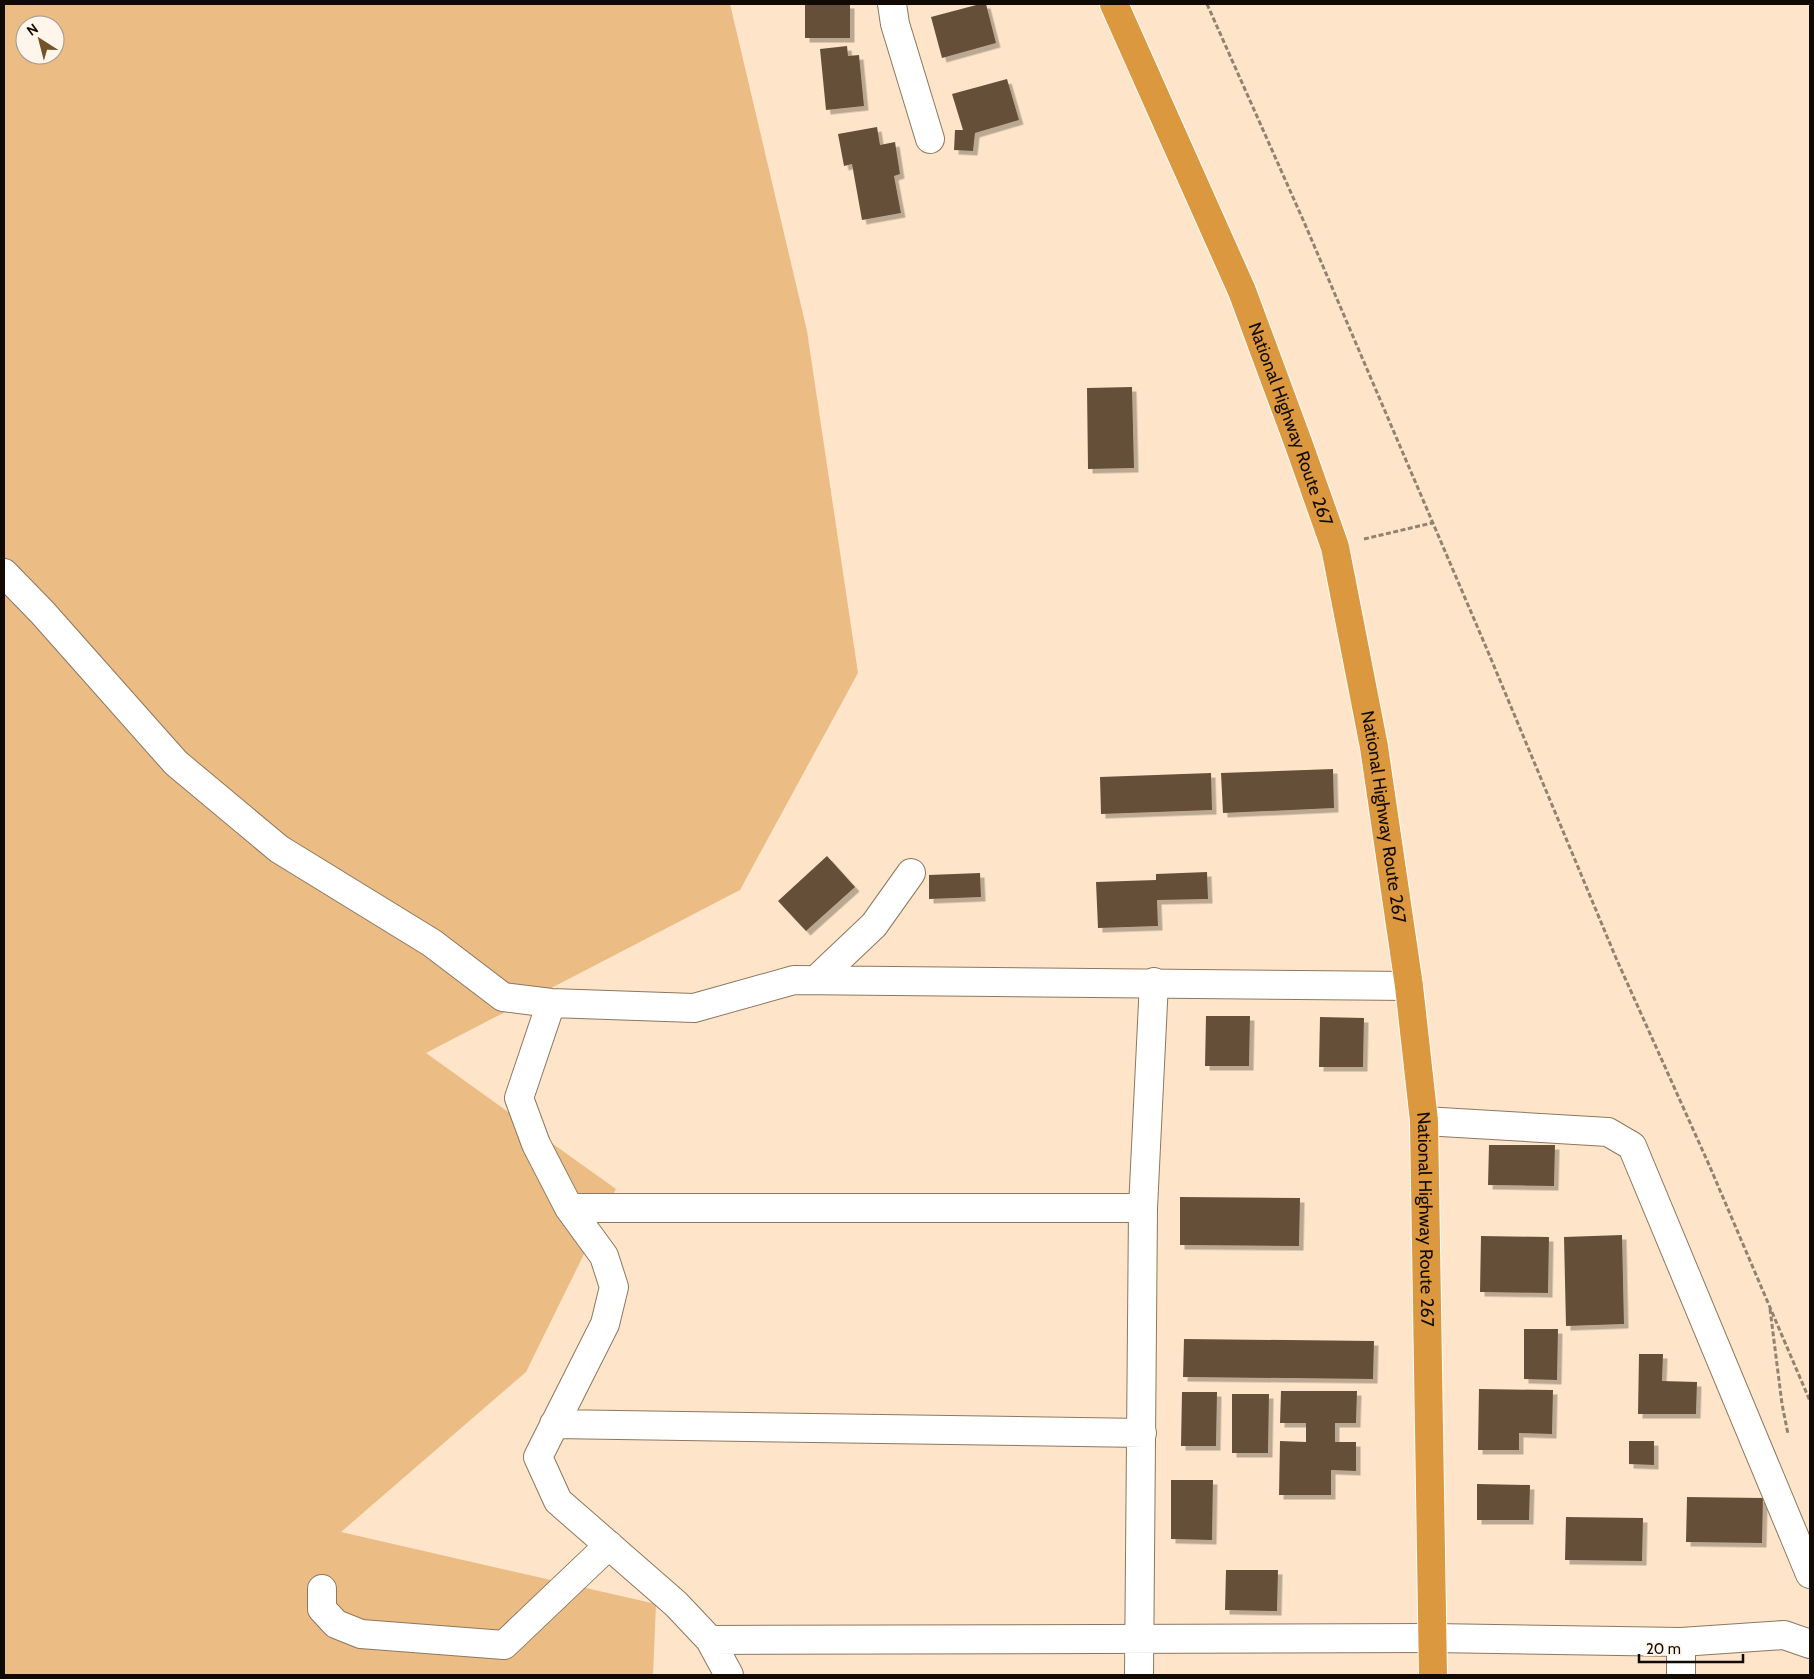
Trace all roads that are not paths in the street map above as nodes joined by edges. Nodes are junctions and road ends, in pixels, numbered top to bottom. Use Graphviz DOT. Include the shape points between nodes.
graph roads {
  1 [pos="892,4"];
  2 [pos="1114,4"];
  3 [pos="930,139"];
  4 [pos="4,573"];
  5 [pos="911,873"];
  6 [pos="816,980"];
  7 [pos="1154,982"];
  8 [pos="1409,986"];
  9 [pos="551,1003"];
  10 [pos="1424,1121"];
  11 [pos="570,1208"];
  12 [pos="1143,1208"];
  13 [pos="554,1424"];
  14 [pos="1142,1433"];
  15 [pos="609,1546"];
  16 [pos="1810,1574"];
  17 [pos="322,1589"];
  18 [pos="1433,1638"];
  19 [pos="1140,1639"];
  20 [pos="710,1640"];
  21 [pos="1681,1642"];
  22 [pos="1810,1644"];
  23 [pos="729,1675"];
  24 [pos="1139,1675"];
  25 [pos="1433,1675"];
  26 [pos="1681,1675"];
  1 -- 3 [label="street" via="895,24"];
  2 -- 8 [label="highway, National Highway Route 267" via="1242,292 1335,546 1374,747"];
  4 -- 9 [label="street" via="176,763 279,849 432,943 503,997"];
  5 -- 6 [label="street" via="874,925"];
  6 -- 7 [label="street"];
  6 -- 9 [label="street" via="794,980 694,1008"];
  7 -- 8 [label="street"];
  7 -- 12 [label="street"];
  8 -- 10 [label="highway, National Highway Route 267"];
  9 -- 11 [label="street" via="519,1098 536,1144"];
  10 -- 16 [label="street" via="1608,1132 1632,1146"];
  10 -- 18 [label="highway, National Highway Route 267"];
  11 -- 12 [label="street"];
  11 -- 13 [label="street" via="604,1256 614,1287 605,1324"];
  12 -- 14 [label="street"];
  13 -- 14 [label="street"];
  13 -- 15 [label="street" via="538,1457 558,1501"];
  14 -- 19 [label="street"];
  15 -- 17 [label="street" via="504,1645 361,1634 336,1624 322,1609"];
  15 -- 20 [label="street" via="676,1604"];
  18 -- 19 [label="street"];
  18 -- 21 [label="street"];
  18 -- 25 [label="highway, National Highway Route 267"];
  19 -- 20 [label="street"];
  19 -- 24 [label="street"];
  20 -- 23 [label="street"];
  21 -- 22 [label="street" via="1784,1635"];
  21 -- 26 [label="street"];
}
